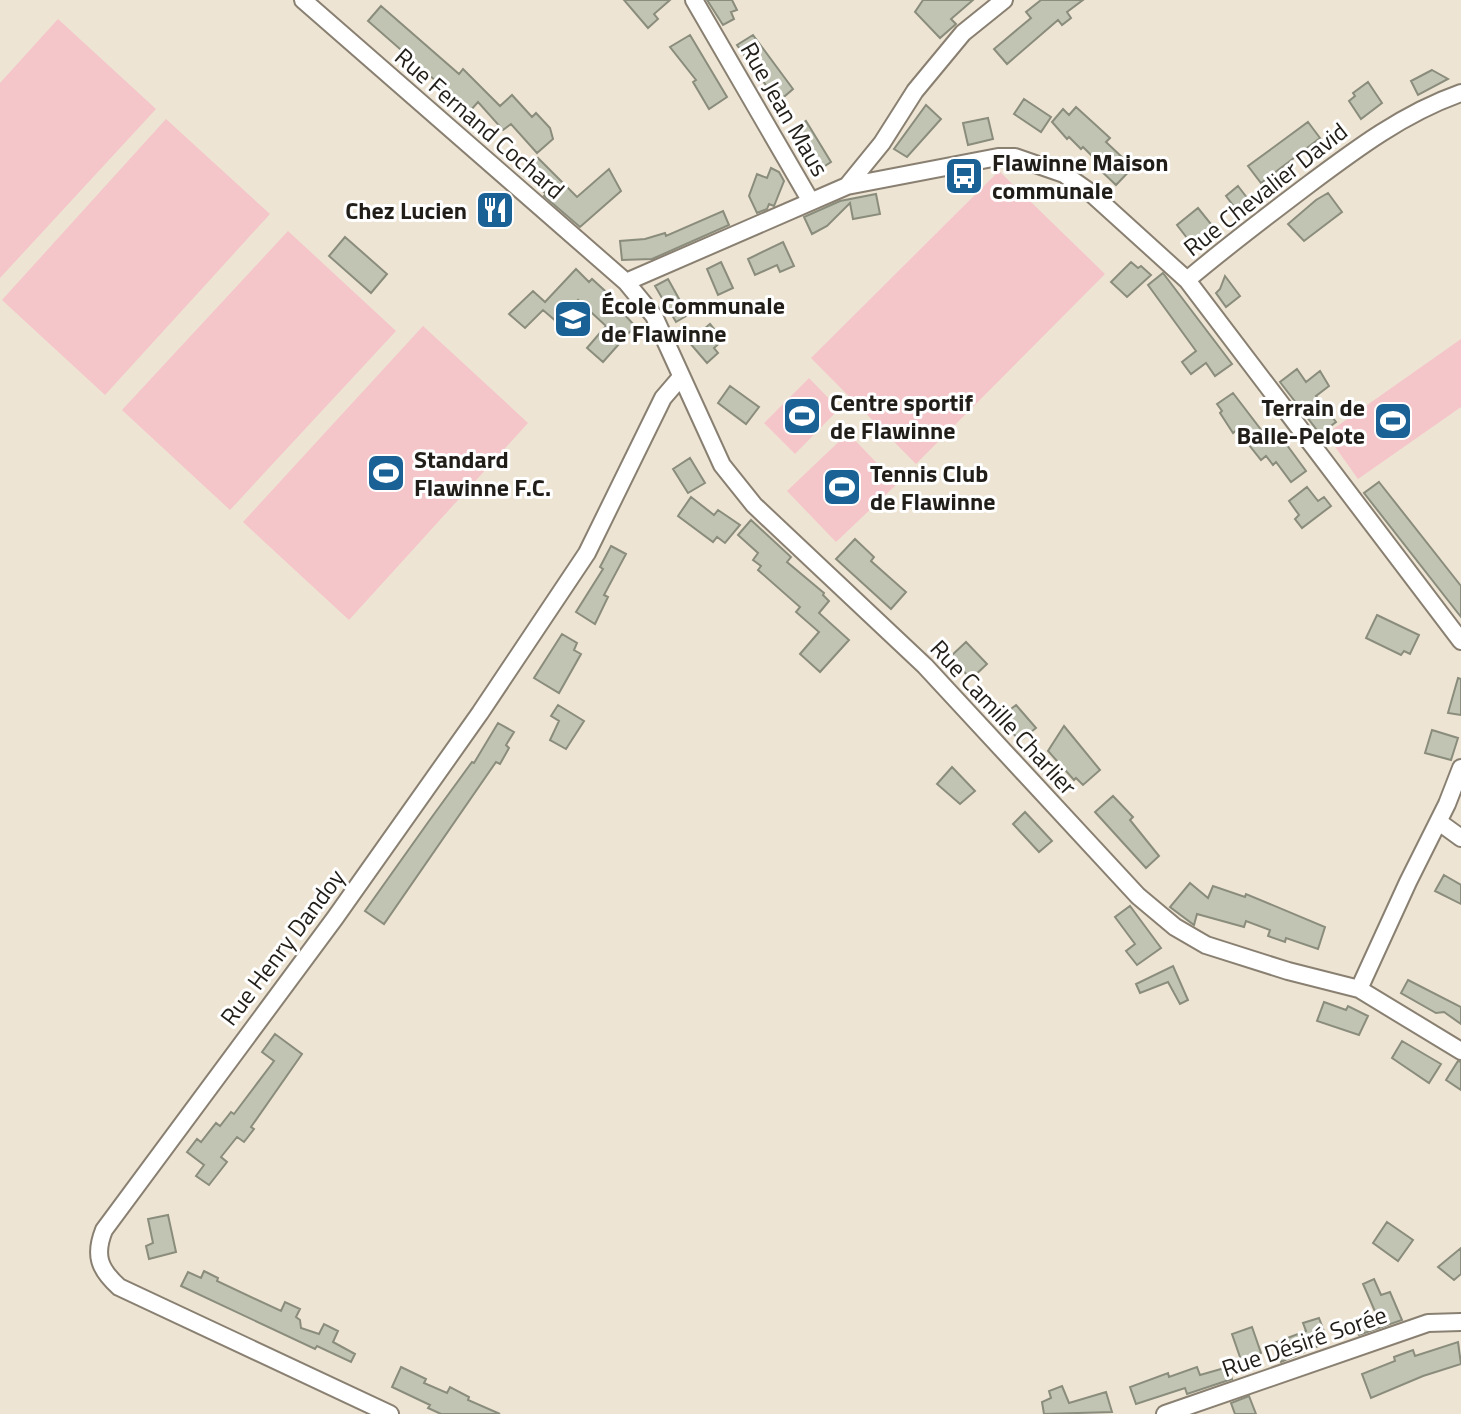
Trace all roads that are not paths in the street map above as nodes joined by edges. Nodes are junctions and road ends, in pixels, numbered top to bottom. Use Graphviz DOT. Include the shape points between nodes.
graph roads {
  1 [pos="303,0"];
  2 [pos="694,0"];
  3 [pos="1004,0"];
  4 [pos="1461,93"];
  5 [pos="847,186"];
  6 [pos="810,200"];
  7 [pos="1187,280"];
  8 [pos="626,282"];
  9 [pos="681,377"];
  10 [pos="1461,641"];
  11 [pos="1461,768"];
  12 [pos="1439,822"];
  13 [pos="1461,838"];
  14 [pos="1359,989"];
  15 [pos="1461,1051"];
  16 [pos="1461,1322"];
  17 [pos="390,1414"];
  18 [pos="1165,1414"];
  1 -- 8 [label="street, Rue Fernand Cochard"];
  2 -- 6 [label="street, Rue Jean Maus"];
  3 -- 5 [label="street" via="963,33"];
  4 -- 7 [label="street, Rue Chevalier David" via="1375,135"];
  5 -- 6 [label="street, Rue Chevalier David"];
  5 -- 7 [label="street, Rue Chevalier David" via="1015,157 1064,174 1091,193"];
  6 -- 8 [label="street, Rue Chevalier David"];
  7 -- 10 [label="street"];
  8 -- 9 [label="street, Rue Camille Charlier" via="654,316"];
  9 -- 14 [label="street, Rue Camille Charlier" via="722,465 754,505 925,666 1138,896 1206,945"];
  9 -- 17 [label="street, Rue Henry Dandoy" via="663,398 587,553 489,701 104,1230 97,1248 99,1265 119,1287"];
  11 -- 12 [label="street"];
  12 -- 13 [label="street"];
  12 -- 14 [label="street"];
  14 -- 15 [label="street, Rue Camille Charlier"];
  16 -- 18 [label="street, Rue Désiré Sorée" via="1428,1323"];
}
